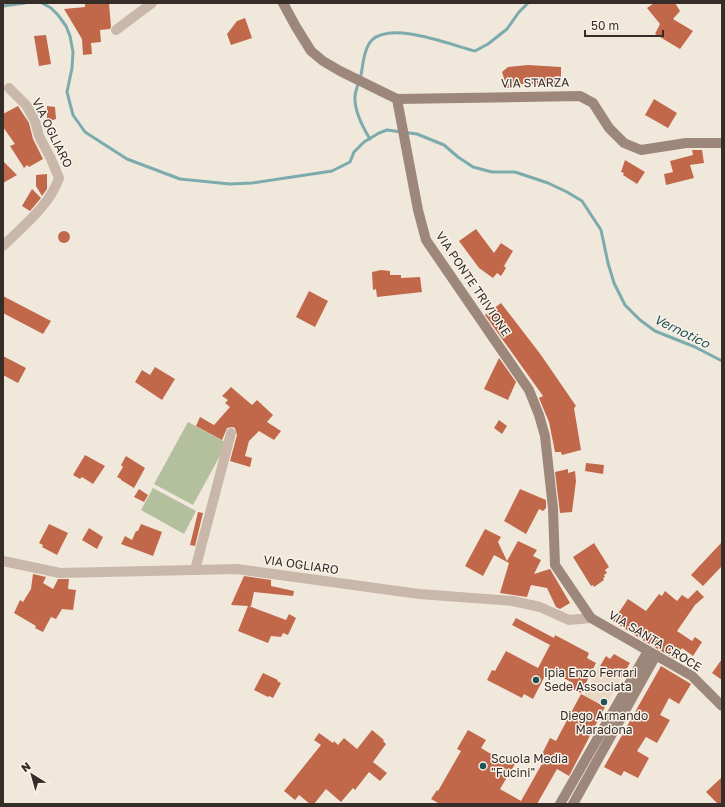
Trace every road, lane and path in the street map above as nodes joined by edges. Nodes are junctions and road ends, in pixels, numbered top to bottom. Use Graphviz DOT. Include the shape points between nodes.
graph roads {
  1 [pos="152,3"];
  2 [pos="283,3"];
  3 [pos="116,30"];
  4 [pos="9,88"];
  5 [pos="397,98"];
  6 [pos="722,143"];
  7 [pos="3,246"];
  8 [pos="230,433"];
  9 [pos="3,561"];
  10 [pos="195,570"];
  11 [pos="591,618"];
  12 [pos="652,653"];
  13 [pos="722,706"];
  14 [pos="560,804"];
  15 [pos="574,804"];
  1 -- 3 [label="street"];
  2 -- 5 [label="street" via="311,51 340,71"];
  4 -- 7 [label="street, VIA OGLIARO" via="26,105 59,178 56,187 42,206"];
  5 -- 6 [label="street, VIA STARZA" via="580,96 593,103 609,128 624,142 641,150 686,143"];
  5 -- 11 [label="street, VIA PONTE TRIVIONE" via="426,240 529,390 539,414 545,436 553,508 555,565"];
  8 -- 10 [label="street"];
  9 -- 10 [label="street, VIA OGLIARO" via="60,573"];
  10 -- 11 [label="street, VIA OGLIARO" via="236,569 419,594 513,601 540,607 569,620"];
  11 -- 12 [label="street, VIA SANTA CROCE"];
  12 -- 13 [label="street, VIA SANTA CROCE" via="692,676"];
  12 -- 14 [label="street"];
  12 -- 15 [label="street"];
}
